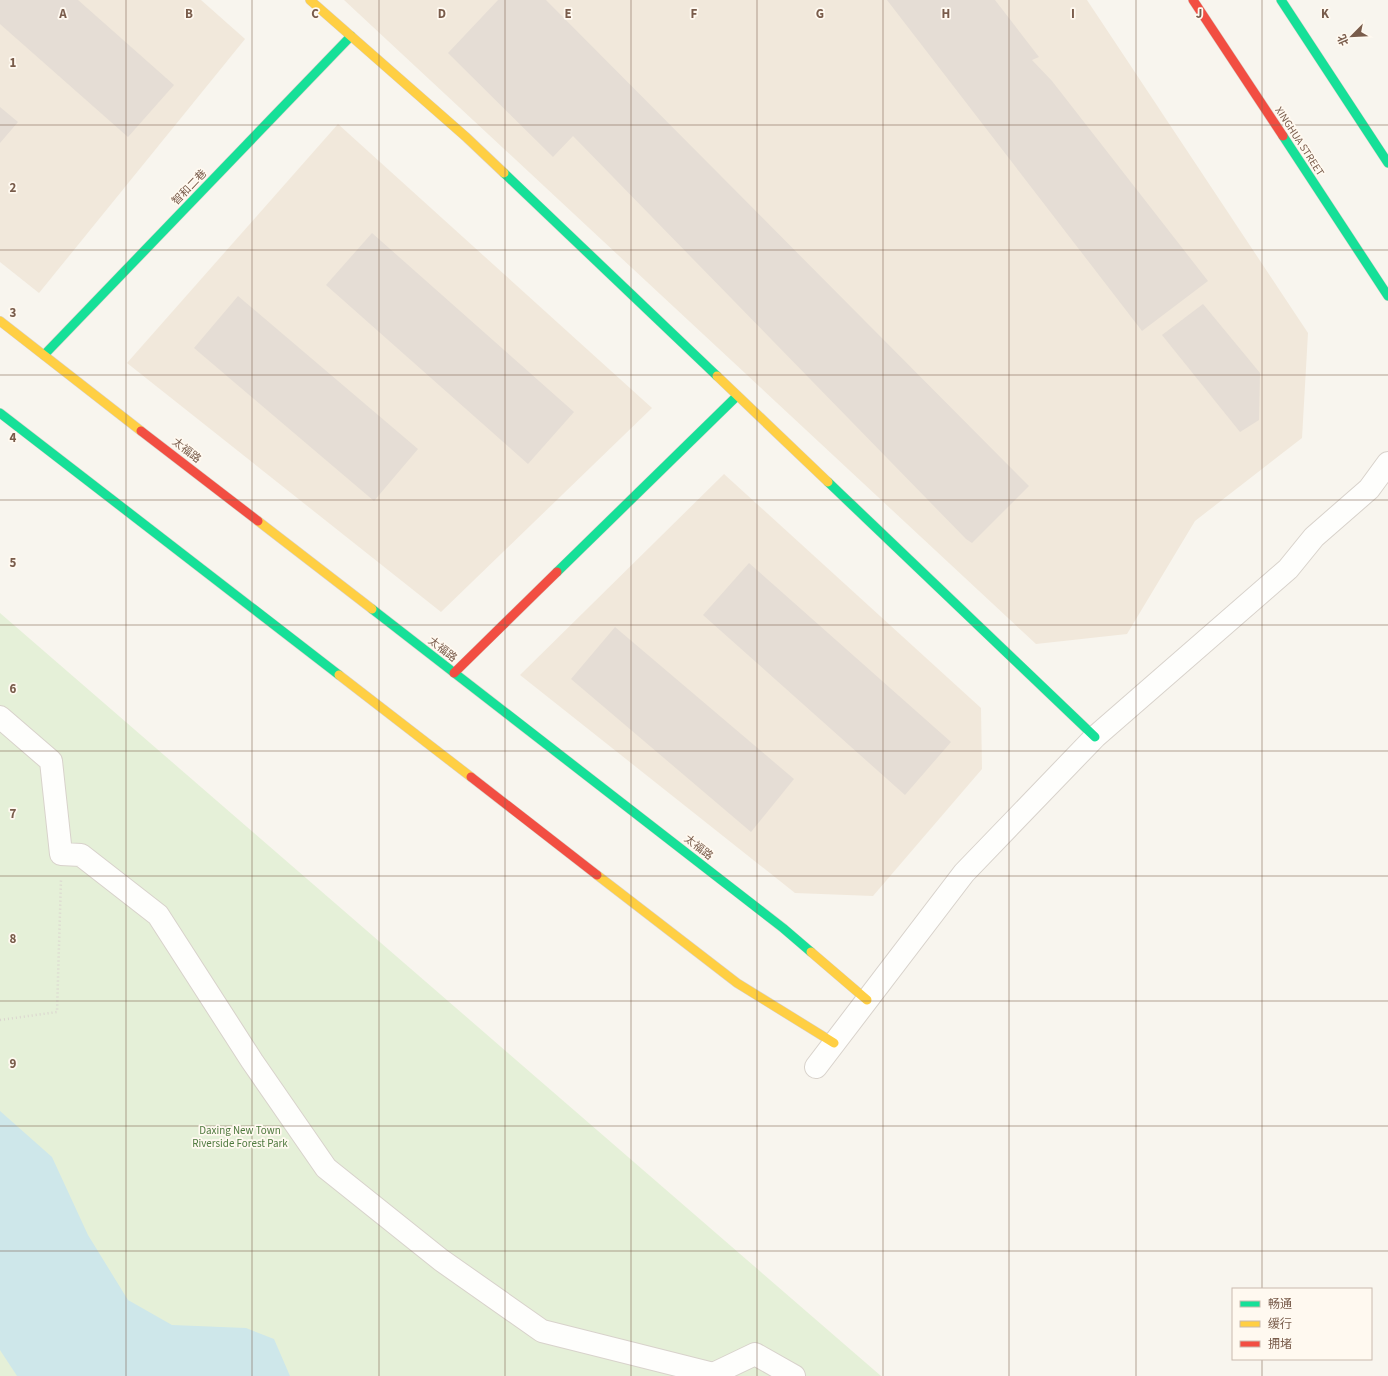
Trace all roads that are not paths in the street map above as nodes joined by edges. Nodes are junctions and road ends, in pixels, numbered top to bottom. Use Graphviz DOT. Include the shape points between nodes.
graph roads {
  1 [pos="310,0"];
  2 [pos="1193,0"];
  3 [pos="1281,0"];
  4 [pos="351,36"];
  5 [pos="1388,163"];
  6 [pos="1388,296"];
  7 [pos="0,321"];
  8 [pos="44,355"];
  9 [pos="737,396"];
  10 [pos="0,413"];
  11 [pos="1388,463"];
  12 [pos="454,672"];
  13 [pos="0,717"];
  14 [pos="1095,737"];
  15 [pos="867,1000"];
  16 [pos="834,1043"];
  17 [pos="816,1067"];
  18 [pos="711,1375"];
  19 [pos="794,1376"];
  1 -- 4 [label="main road"];
  2 -- 6 [label="main road, XINGHUA STREET"];
  3 -- 5 [label="main road"];
  4 -- 8 [label="main road, 智和二巷"];
  4 -- 9 [label="main road" via="466,137"];
  7 -- 8 [label="main road, 太福路"];
  8 -- 12 [label="main road, 太福路"];
  9 -- 12 [label="main road"];
  9 -- 14 [label="main road"];
  10 -- 16 [label="main road" via="738,984"];
  11 -- 14 [label="street" via="1369,489 1314,537 1288,569"];
  12 -- 15 [label="main road, 太福路" via="783,928"];
  13 -- 18 [label="street" via="51,761 61,854 81,855 158,915 252,1061 326,1168 441,1260 542,1331"];
  14 -- 15 [label="street" via="964,874"];
  15 -- 16 [label="street"];
  16 -- 17 [label="street"];
  18 -- 19 [label="street" via="755,1354"];
}
